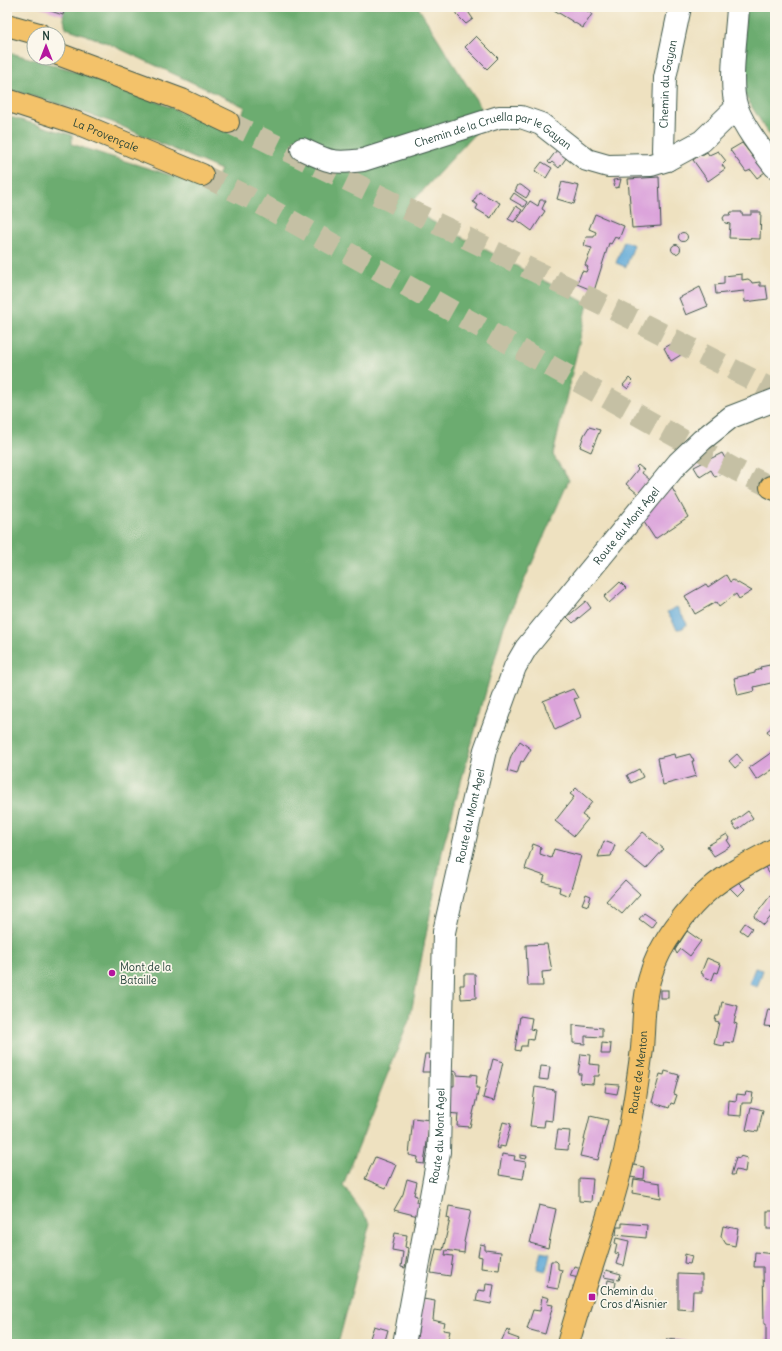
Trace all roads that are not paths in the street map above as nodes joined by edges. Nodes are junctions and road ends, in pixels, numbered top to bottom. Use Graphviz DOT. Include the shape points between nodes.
graph roads {
  1 [pos="680,7"];
  2 [pos="738,7"];
  3 [pos="7,25"];
  4 [pos="26,30"];
  5 [pos="7,40"];
  6 [pos="26,45"];
  7 [pos="66,45"];
  8 [pos="66,57"];
  9 [pos="111,72"];
  10 [pos="7,100"];
  11 [pos="736,108"];
  12 [pos="228,122"];
  13 [pos="302,148"];
  14 [pos="668,160"];
  15 [pos="775,167"];
  16 [pos="202,175"];
  17 [pos="775,400"];
  18 [pos="775,849"];
  19 [pos="404,1344"];
  20 [pos="568,1344"];
  1 -- 14 [label="street, Chemin du Gayan" via="665,78 663,150"];
  2 -- 11 [label="street" via="733,80"];
  3 -- 4 [label="main road"];
  5 -- 6 [label="main road"];
  7 -- 9 [label="main road"];
  8 -- 9 [label="main road"];
  9 -- 12 [label="main road" via="182,100"];
  10 -- 16 [label="main road, La Provençale" via="77,123"];
  11 -- 14 [label="street, Chemin de la Cruella par le Gayan" via="702,141"];
  11 -- 15 [label="street" via="756,143"];
  13 -- 14 [label="street, Chemin de la Cruella par le Gayan" via="334,162 363,160 499,117 521,117 541,124 587,160 608,166 651,165"];
  17 -- 19 [label="street, Route du Mont Agel" via="730,417 678,463 526,648 507,686 484,750 444,932 439,1152"];
  18 -- 20 [label="main road, Route de Menton" via="734,872 701,898 664,945 651,973 645,1000 642,1049 628,1138 600,1242"];
}
